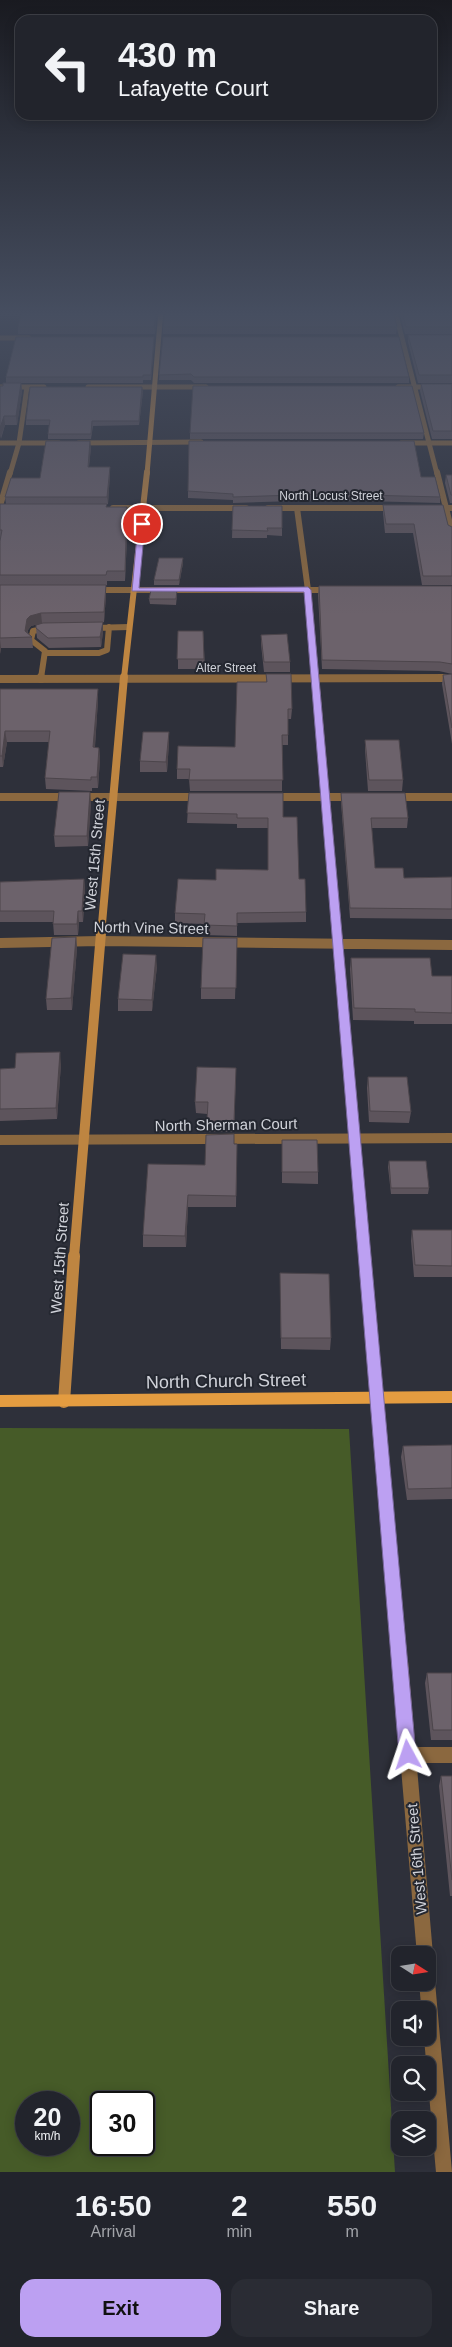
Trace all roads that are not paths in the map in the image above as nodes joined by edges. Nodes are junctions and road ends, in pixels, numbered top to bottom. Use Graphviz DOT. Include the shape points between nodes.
graph roads {
  1 [pos="23,412"];
  2 [pos="152,412"];
  3 [pos="422,412"];
  4 [pos="149,442"];
  5 [pos="207,442"];
  6 [pos="0,443"];
  7 [pos="19,443"];
  8 [pos="392,443"];
  9 [pos="430,443"];
  10 [pos="452,443"];
  11 [pos="0,507"];
  12 [pos="105,508"];
  13 [pos="144,508"];
  14 [pos="249,508"];
  15 [pos="258,508"];
  16 [pos="297,508"];
  17 [pos="406,508"];
  18 [pos="425,508"];
  19 [pos="449,508"];
  20 [pos="10,509"];
  21 [pos="452,532"];
  22 [pos="86,590"];
  23 [pos="135,590"];
  24 [pos="308,590"];
  25 [pos="336,590"];
  26 [pos="109,627"];
  27 [pos="129,627"];
  28 [pos="52,628"];
  29 [pos="81,628"];
  30 [pos="45,652"];
  31 [pos="315,678"];
  32 [pos="452,678"];
  33 [pos="0,679"];
  34 [pos="41,679"];
  35 [pos="126,679"];
  36 [pos="114,796"];
  37 [pos="0,797"];
  38 [pos="210,797"];
  39 [pos="258,797"];
  40 [pos="326,797"];
  41 [pos="364,797"];
  42 [pos="384,797"];
  43 [pos="452,797"];
  44 [pos="100,941"];
  45 [pos="0,943"];
  46 [pos="338,945"];
  47 [pos="452,945"];
  48 [pos="355,1138"];
  49 [pos="452,1138"];
  50 [pos="0,1140"];
  51 [pos="82,1141"];
  52 [pos="377,1397"];
  53 [pos="452,1397"];
  54 [pos="0,1401"];
  55 [pos="64,1402"];
  56 [pos="408,1755"];
  57 [pos="452,1755"];
  58 [pos="424,1946"];
  59 [pos="428,1991"];
  60 [pos="444,2172"];
  1 -- 7 [label="street"];
  2 -- 4 [label="main road, West 15th Street"];
  3 -- 9 [label="street"];
  4 -- 5 [label="street"];
  4 -- 7 [label="street"];
  4 -- 13 [label="main road, West 15th Street"];
  6 -- 7 [label="street"];
  7 -- 11 [label="street"];
  8 -- 9 [label="street"];
  9 -- 10 [label="street"];
  9 -- 19 [label="street"];
  11 -- 20 [label="street"];
  12 -- 13 [label="street"];
  13 -- 14 [label="street"];
  13 -- 23 [label="main road, West 15th Street"];
  15 -- 16 [label="street, North Locust Street"];
  16 -- 17 [label="street, North Locust Street"];
  16 -- 24 [label="street, West 16th Street"];
  18 -- 19 [label="street"];
  19 -- 21 [label="street"];
  22 -- 23 [label="street"];
  23 -- 24 [label="street"];
  23 -- 27 [label="main road, West 15th Street"];
  24 -- 25 [label="street"];
  24 -- 31 [label="street, West 16th Street"];
  26 -- 27 [label="street"];
  26 -- 29 [label="street"];
  26 -- 30 [label="street" via="107,650 100,653"];
  27 -- 35 [label="main road, West 15th Street"];
  28 -- 30 [label="street" via="33,630 31,640"];
  30 -- 34 [label="street"];
  31 -- 32 [label="street, Alter Street"];
  31 -- 35 [label="street, Alter Street"];
  31 -- 40 [label="street, West 16th Street"];
  33 -- 34 [label="street, Alter Street"];
  34 -- 35 [label="street, Alter Street"];
  35 -- 36 [label="main road, West 15th Street"];
  36 -- 37 [label="street"];
  36 -- 38 [label="street"];
  36 -- 44 [label="main road, West 15th Street"];
  39 -- 40 [label="street"];
  40 -- 41 [label="street"];
  40 -- 46 [label="street, West 16th Street"];
  42 -- 43 [label="street"];
  44 -- 45 [label="street, North Vine Street"];
  44 -- 46 [label="street, North Vine Street"];
  44 -- 51 [label="main road, West 15th Street"];
  46 -- 47 [label="street, North Vine Street"];
  46 -- 48 [label="street, West 16th Street"];
  48 -- 49 [label="street, North Sherman Court"];
  48 -- 51 [label="street, North Sherman Court"];
  48 -- 52 [label="street, West 16th Street"];
  50 -- 51 [label="street, North Sherman Court"];
  51 -- 55 [label="main road, West 15th Street"];
  52 -- 53 [label="main road, North Church Street"];
  52 -- 55 [label="main road, North Church Street"];
  52 -- 56 [label="street, West 16th Street"];
  54 -- 55 [label="main road, North Church Street"];
  56 -- 57 [label="street"];
  56 -- 58 [label="street, West 16th Street"];
  59 -- 60 [label="street"];
}
